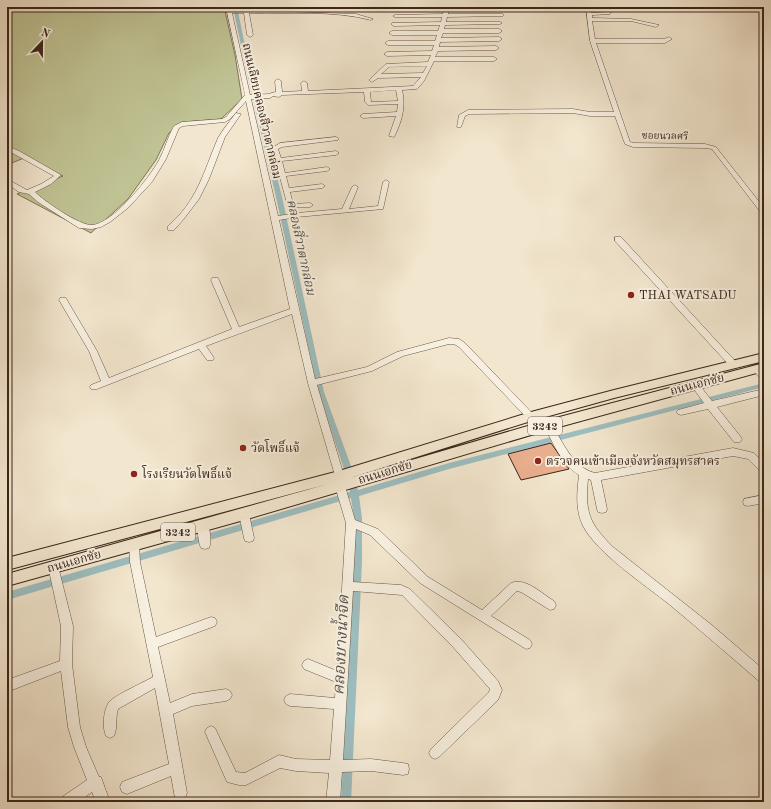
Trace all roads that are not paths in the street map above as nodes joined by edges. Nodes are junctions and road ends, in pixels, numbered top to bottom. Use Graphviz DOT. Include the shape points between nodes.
graph roads {
  1 [pos="321,7"];
  2 [pos="343,7"];
  3 [pos="447,7"];
  4 [pos="466,7"];
  5 [pos="608,7"];
  6 [pos="762,7"];
  7 [pos="398,8"];
  8 [pos="230,10"];
  9 [pos="244,11"];
  10 [pos="589,13"];
  11 [pos="501,14"];
  12 [pos="445,15"];
  13 [pos="395,16"];
  14 [pos="371,19"];
  15 [pos="764,21"];
  16 [pos="442,23"];
  17 [pos="500,23"];
  18 [pos="394,24"];
  19 [pos="656,25"];
  20 [pos="499,31"];
  21 [pos="440,32"];
  22 [pos="392,33"];
  23 [pos="250,35"];
  24 [pos="669,39"];
  25 [pos="499,40"];
  26 [pos="593,41"];
  27 [pos="388,43"];
  28 [pos="496,48"];
  29 [pos="434,51"];
  30 [pos="386,54"];
  31 [pos="494,59"];
  32 [pos="424,75"];
  33 [pos="278,82"];
  34 [pos="304,83"];
  35 [pos="399,89"];
  36 [pos="367,90"];
  37 [pos="305,93"];
  38 [pos="274,95"];
  39 [pos="248,98"];
  40 [pos="402,102"];
  41 [pos="400,114"];
  42 [pos="616,114"];
  43 [pos="363,116"];
  44 [pos="459,126"];
  45 [pos="392,136"];
  46 [pos="336,139"];
  47 [pos="7,148"];
  48 [pos="336,153"];
  49 [pos="274,168"];
  50 [pos="327,170"];
  51 [pos="7,181"];
  52 [pos="386,182"];
  53 [pos="322,186"];
  54 [pos="355,187"];
  55 [pos="286,190"];
  56 [pos="31,192"];
  57 [pos="310,205"];
  58 [pos="345,211"];
  59 [pos="764,214"];
  60 [pos="278,218"];
  61 [pos="171,228"];
  62 [pos="618,239"];
  63 [pos="215,280"];
  64 [pos="63,300"];
  65 [pos="295,310"];
  66 [pos="237,330"];
  67 [pos="201,345"];
  68 [pos="764,357"];
  69 [pos="210,358"];
  70 [pos="734,364"];
  71 [pos="761,371"];
  72 [pos="106,382"];
  73 [pos="314,383"];
  74 [pos="94,387"];
  75 [pos="661,388"];
  76 [pos="698,389"];
  77 [pos="764,392"];
  78 [pos="710,404"];
  79 [pos="681,412"];
  80 [pos="531,417"];
  81 [pos="551,430"];
  82 [pos="736,439"];
  83 [pos="764,469"];
  84 [pos="366,473"];
  85 [pos="584,475"];
  86 [pos="595,477"];
  87 [pos="343,484"];
  88 [pos="764,499"];
  89 [pos="748,502"];
  90 [pos="602,510"];
  91 [pos="353,523"];
  92 [pos="134,554"];
  93 [pos="7,564"];
  94 [pos="55,575"];
  95 [pos="7,580"];
  96 [pos="349,586"];
  97 [pos="550,605"];
  98 [pos="482,617"];
  99 [pos="211,622"];
  100 [pos="151,644"];
  101 [pos="526,644"];
  102 [pos="66,664"];
  103 [pos="308,665"];
  104 [pos="341,678"];
  105 [pos="764,678"];
  106 [pos="159,680"];
  107 [pos="7,686"];
  108 [pos="226,695"];
  109 [pos="290,700"];
  110 [pos="341,704"];
  111 [pos="166,711"];
  112 [pos="110,732"];
  113 [pos="211,732"];
  114 [pos="434,753"];
  115 [pos="339,767"];
  116 [pos="176,768"];
  117 [pos="402,769"];
  118 [pos="96,782"];
  119 [pos="127,787"];
  120 [pos="180,793"];
  121 [pos="68,802"];
  122 [pos="103,802"];
  123 [pos="333,802"];
  1 -- 2 [label="street"];
  3 -- 4 [label="street"];
  3 -- 7 [label="street"];
  3 -- 12 [label="street"];
  5 -- 10 [label="street" via="609,11 606,14"];
  6 -- 15 [label="street"];
  8 -- 9 [label="street"];
  8 -- 39 [label="street, ถนนเลียบคลองสี่วาตากล่อม"];
  9 -- 14 [label="street" via="356,15"];
  9 -- 23 [label="street"];
  10 -- 19 [label="street"];
  10 -- 26 [label="street, ซอยนวลศรี"];
  11 -- 12 [label="street"];
  12 -- 13 [label="street"];
  12 -- 16 [label="street"];
  16 -- 17 [label="street"];
  16 -- 18 [label="street"];
  16 -- 21 [label="street"];
  20 -- 21 [label="street"];
  21 -- 22 [label="street"];
  21 -- 29 [label="street"];
  24 -- 26 [label="street"];
  25 -- 29 [label="street"];
  26 -- 42 [label="street, ซอยนวลศรี"];
  27 -- 29 [label="street"];
  28 -- 29 [label="street"];
  29 -- 30 [label="street"];
  29 -- 31 [label="street"];
  29 -- 32 [label="street"];
  29 -- 32 [label="street" via="388,65 374,78"];
  32 -- 35 [label="street" via="415,88"];
  33 -- 38 [label="street"];
  34 -- 37 [label="street"];
  35 -- 36 [label="street"];
  35 -- 40 [label="street"];
  36 -- 37 [label="street"];
  36 -- 40 [label="street" via="370,104"];
  37 -- 38 [label="street"];
  38 -- 39 [label="street"];
  39 -- 49 [label="street, ถนนเลียบคลองสี่วาตากล่อม"];
  39 -- 56 [label="street" via="223,121 182,124 176,127 154,175 125,207 100,226 82,226"];
  39 -- 61 [label="street" via="222,137 196,199"];
  40 -- 41 [label="street"];
  41 -- 43 [label="street"];
  41 -- 45 [label="street"];
  42 -- 44 [label="street" via="468,112 462,114"];
  42 -- 59 [label="street, ซอยนวลศรี" via="629,144 714,148"];
  46 -- 49 [label="street" via="280,145 275,148"];
  47 -- 56 [label="street" via="58,175 54,180"];
  48 -- 49 [label="street"];
  49 -- 50 [label="street"];
  49 -- 55 [label="street"];
  49 -- 60 [label="street, ถนนเลียบคลองสี่วาตากล่อม"];
  51 -- 56 [label="street"];
  52 -- 58 [label="street" via="381,208"];
  53 -- 55 [label="street"];
  54 -- 58 [label="street"];
  55 -- 57 [label="street" via="290,206"];
  58 -- 60 [label="street"];
  60 -- 65 [label="street, ถนนเลียบคลองสี่วาตากล่อม"];
  62 -- 70 [label="street"];
  63 -- 66 [label="street"];
  64 -- 72 [label="street" via="93,351"];
  65 -- 66 [label="street"];
  65 -- 73 [label="street, ถนนเลียบคลองสี่วาตากล่อม"];
  66 -- 67 [label="street"];
  67 -- 69 [label="street"];
  67 -- 72 [label="street"];
  68 -- 70 [label="main road, ถนนเอกชัย / 3242"];
  70 -- 75 [label="main road, ถนนเอกชัย / 3242"];
  71 -- 76 [label="main road, ถนนเอกชัย / 3242"];
  72 -- 74 [label="street"];
  73 -- 80 [label="street" via="369,369 400,354 456,341"];
  73 -- 87 [label="street, ถนนเลียบคลองสี่วาตากล่อม"];
  75 -- 76 [label="main road, ถนนเอกชัย / 3242"];
  75 -- 80 [label="main road, ถนนเอกชัย / 3242"];
  75 -- 81 [label="main road, ถนนเอกชัย / 3242"];
  76 -- 78 [label="street"];
  77 -- 78 [label="street"];
  78 -- 79 [label="street"];
  78 -- 82 [label="street"];
  80 -- 84 [label="main road, ถนนเอกชัย / 3242"];
  81 -- 84 [label="main road, ถนนเอกชัย / 3242"];
  81 -- 85 [label="street" via="574,466"];
  83 -- 86 [label="street" via="751,456 733,452"];
  84 -- 87 [label="main road, ถนนเอกชัย / 3242"];
  85 -- 86 [label="street"];
  85 -- 105 [label="street" via="581,491 583,510 586,523 596,537 710,630"];
  86 -- 90 [label="street"];
  87 -- 91 [label="street, ถนนเลียบคลองสี่วาตากล่อม"];
  87 -- 92 [label="main road, ถนนเอกชัย / 3242" via="247,527"];
  87 -- 93 [label="main road, ถนนเอกชัย / 3242"];
  88 -- 89 [label="street"];
  91 -- 96 [label="street, ถนนเลียบคลองสี่วาตากล่อม"];
  91 -- 98 [label="street" via="374,532 424,580"];
  92 -- 94 [label="main road, ถนนเอกชัย / 3242"];
  92 -- 100 [label="street"];
  94 -- 95 [label="main road, ถนนเอกชัย / 3242"];
  94 -- 102 [label="street" via="67,626"];
  96 -- 104 [label="street, ถนนเลียบคลองสี่วาตากล่อม"];
  96 -- 114 [label="street" via="406,592 494,685 494,696"];
  97 -- 98 [label="street" via="523,587 515,586"];
  98 -- 101 [label="street"];
  99 -- 100 [label="street"];
  100 -- 106 [label="street"];
  102 -- 107 [label="street"];
  102 -- 118 [label="street" via="74,727"];
  103 -- 104 [label="street"];
  104 -- 110 [label="street, ถนนเลียบคลองสี่วาตากล่อม"];
  106 -- 111 [label="street"];
  106 -- 112 [label="street" via="114,705 110,714"];
  108 -- 111 [label="street" via="192,700"];
  109 -- 110 [label="street"];
  110 -- 115 [label="street, ถนนเลียบคลองสี่วาตากล่อม"];
  111 -- 116 [label="street"];
  113 -- 115 [label="street" via="232,777 246,779 279,761 296,765"];
  115 -- 117 [label="street" via="384,766"];
  115 -- 123 [label="street, ถนนเลียบคลองสี่วาตากล่อม"];
  116 -- 119 [label="street"];
  116 -- 120 [label="street"];
  118 -- 121 [label="street"];
  118 -- 122 [label="street"];
}
